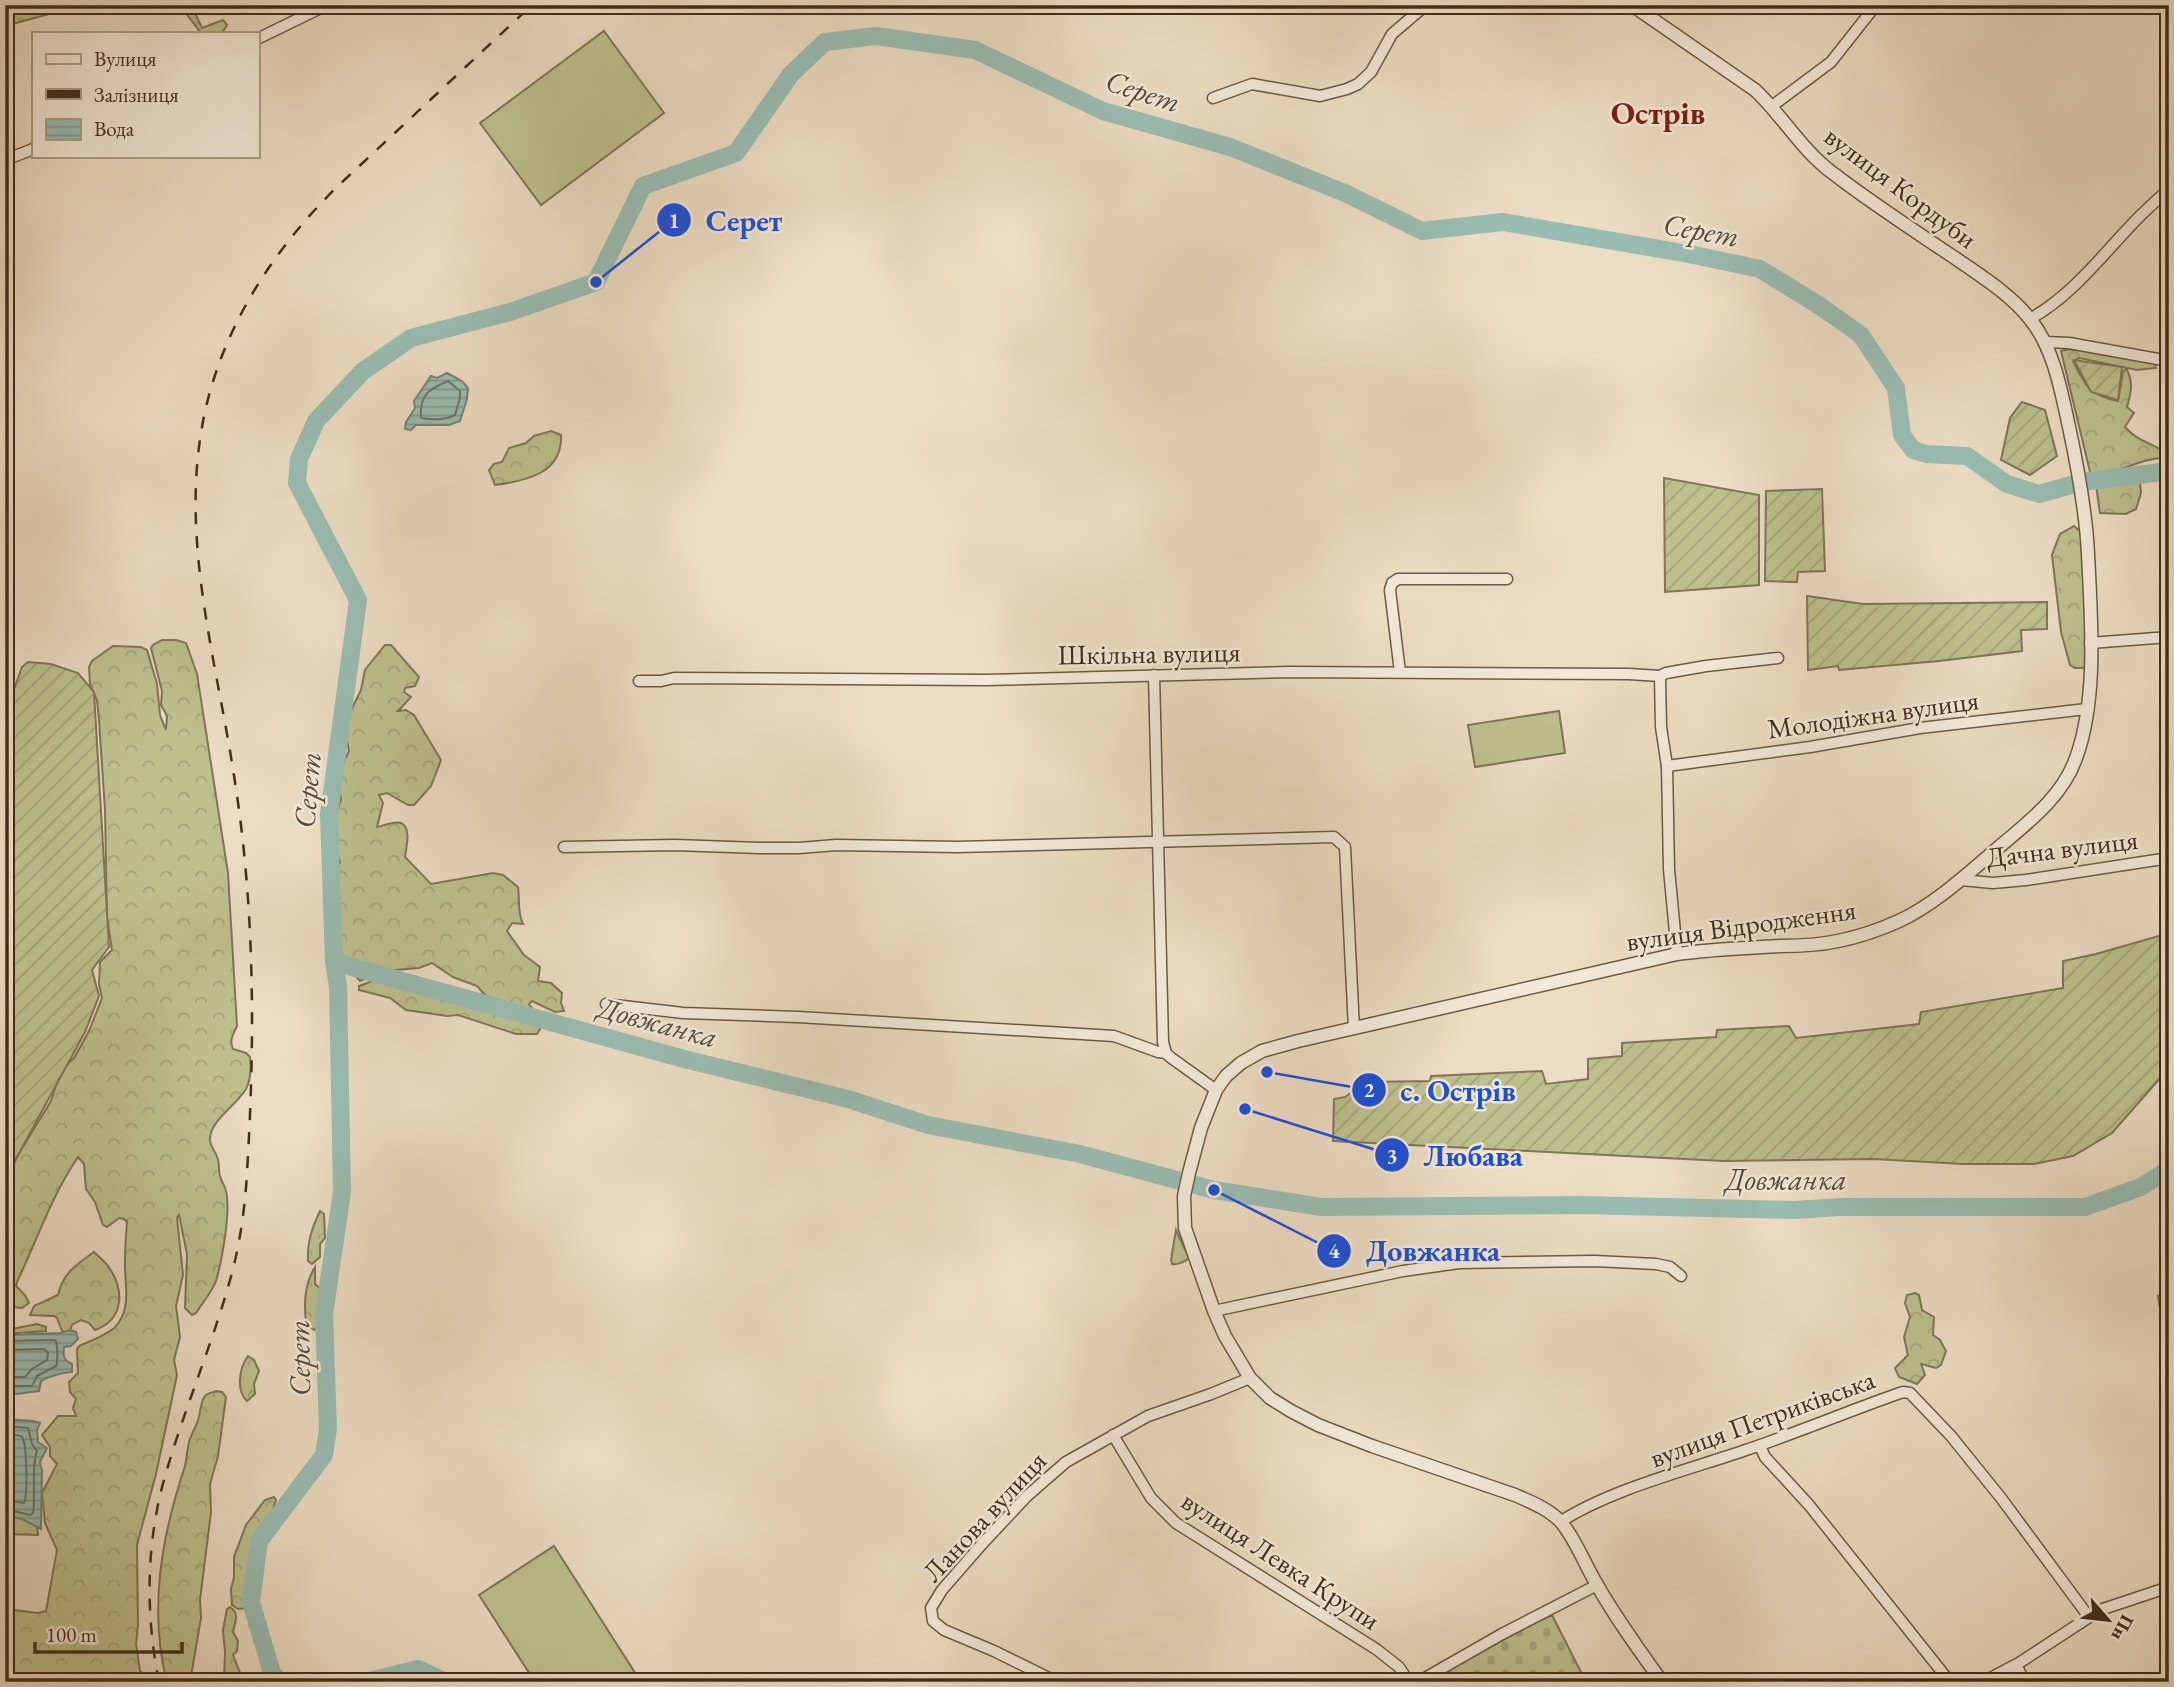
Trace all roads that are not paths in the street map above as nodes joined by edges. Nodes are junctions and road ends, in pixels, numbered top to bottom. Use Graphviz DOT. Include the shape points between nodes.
graph roads {
  1 [pos="327,5"];
  2 [pos="1426,5"];
  3 [pos="1632,5"];
  4 [pos="1876,5"];
  5 [pos="259,38"];
  6 [pos="1213,98"];
  7 [pos="1772,106"];
  8 [pos="32,149"];
  9 [pos="5,160"];
  10 [pos="2169,189"];
  11 [pos="2030,319"];
  12 [pos="2045,342"];
  13 [pos="2169,361"];
  14 [pos="2086,520"];
  15 [pos="1507,579"];
  16 [pos="2169,637"];
  17 [pos="2090,643"];
  18 [pos="1779,658"];
  19 [pos="1400,672"];
  20 [pos="1154,675"];
  21 [pos="1660,676"];
  22 [pos="639,681"];
  23 [pos="2086,709"];
  24 [pos="1667,766"];
  25 [pos="1159,842"];
  26 [pos="564,848"];
  27 [pos="2169,858"];
  28 [pos="1961,880"];
  29 [pos="1677,954"];
  30 [pos="606,1004"];
  31 [pos="1354,1029"];
  32 [pos="1166,1053"];
  33 [pos="1216,1090"];
  34 [pos="1681,1276"];
  35 [pos="1214,1311"];
  36 [pos="1250,1378"];
  37 [pos="1113,1435"];
  38 [pos="1760,1446"];
  39 [pos="1560,1522"];
  40 [pos="1597,1585"];
  41 [pos="2169,1587"];
  42 [pos="2089,1617"];
  43 [pos="2016,1665"];
  44 [pos="1057,1682"];
  45 [pos="1409,1682"];
  46 [pos="1418,1682"];
  47 [pos="1662,1682"];
  48 [pos="1951,1682"];
  49 [pos="1983,1682"];
  50 [pos="2025,1682"];
  1 -- 5 [label="street"];
  2 -- 6 [label="street" via="1392,34 1370,72 1347,89 1320,96 1252,84"];
  3 -- 7 [label="street, вулиця Кордуби" via="1731,72"];
  4 -- 7 [label="street" via="1831,62"];
  7 -- 11 [label="street, вулиця Кордуби" via="1830,172 1981,276"];
  8 -- 9 [label="street"];
  10 -- 11 [label="street" via="2095,266 2051,307"];
  11 -- 12 [label="street, вулиця Кордуби"];
  12 -- 13 [label="street"];
  12 -- 14 [label="street, вулиця Кордуби" via="2060,384"];
  14 -- 17 [label="street, вулиця Відродження"];
  15 -- 19 [label="street" via="1398,579 1392,583"];
  16 -- 17 [label="street"];
  17 -- 23 [label="street, вулиця Відродження"];
  18 -- 21 [label="street, Шкільна вулиця"];
  19 -- 20 [label="street, Шкільна вулиця"];
  19 -- 21 [label="street, Шкільна вулиця"];
  20 -- 22 [label="street, Шкільна вулиця" via="986,680 674,677"];
  20 -- 25 [label="street"];
  21 -- 24 [label="street"];
  23 -- 24 [label="street, Молодіжна вулиця" via="1920,728"];
  23 -- 28 [label="street, вулиця Відродження" via="2079,749 2064,783 2043,808"];
  24 -- 29 [label="street"];
  25 -- 26 [label="street"];
  25 -- 31 [label="street" via="1325,836 1341,841 1347,875"];
  25 -- 32 [label="street"];
  27 -- 28 [label="street, Дачна вулиця" via="2026,880"];
  28 -- 29 [label="street, вулиця Відродження" via="1900,920 1834,942"];
  29 -- 31 [label="street, вулиця Відродження"];
  30 -- 32 [label="street" via="683,1013 1114,1036"];
  31 -- 33 [label="street, вулиця Відродження" via="1262,1051 1241,1063"];
  32 -- 33 [label="street"];
  33 -- 35 [label="street, вулиця Відродження" via="1184,1196 1185,1228"];
  34 -- 35 [label="street" via="1670,1267 1607,1261 1459,1263"];
  35 -- 36 [label="street, вулиця Відродження"];
  36 -- 37 [label="street, Ланова вулиця" via="1149,1416"];
  36 -- 39 [label="street, вулиця Відродження" via="1270,1398 1318,1425 1535,1503"];
  37 -- 44 [label="street, Ланова вулиця" via="1066,1462 1027,1496 931,1608 933,1621 944,1630"];
  37 -- 45 [label="street, вулиця Левка Крупи" via="1151,1498 1176,1523 1376,1649 1399,1667"];
  38 -- 39 [label="street, вулиця Петриківська" via="1621,1492"];
  38 -- 42 [label="street, вулиця Петриківська" via="1910,1393 2001,1498"];
  38 -- 48 [label="street"];
  39 -- 40 [label="street"];
  40 -- 46 [label="street"];
  40 -- 47 [label="street"];
  41 -- 42 [label="street"];
  42 -- 43 [label="street"];
  43 -- 49 [label="street"];
  43 -- 50 [label="street"];
}
